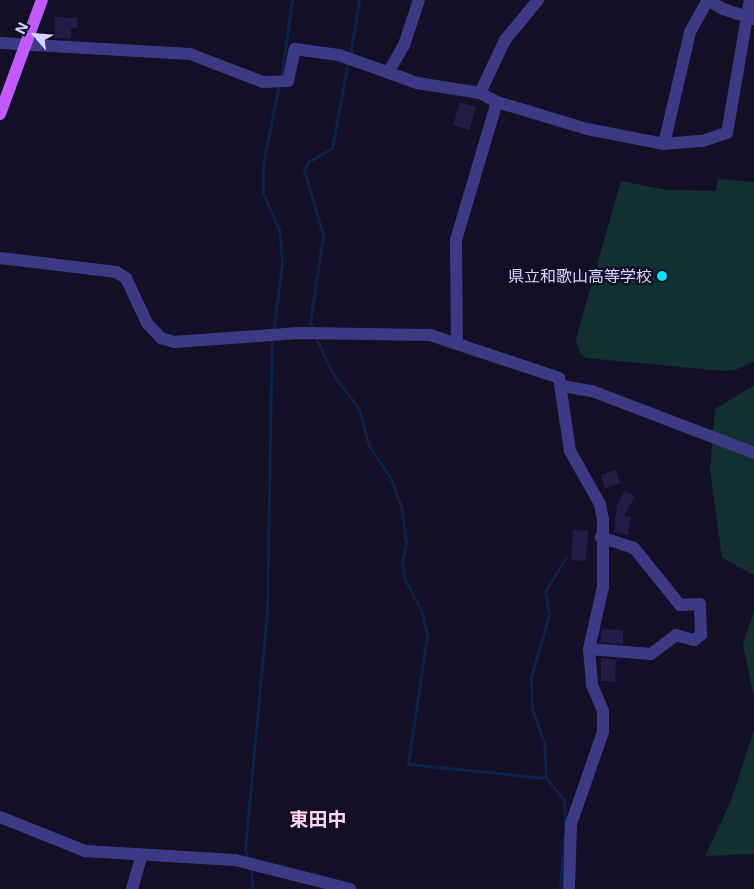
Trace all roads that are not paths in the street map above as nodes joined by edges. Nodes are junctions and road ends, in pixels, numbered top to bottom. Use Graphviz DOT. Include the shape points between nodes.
graph roads {
  1 [pos="42,0"];
  2 [pos="419,0"];
  3 [pos="538,0"];
  4 [pos="708,0"];
  5 [pos="750,0"];
  6 [pos="751,19"];
  7 [pos="0,43"];
  8 [pos="24,47"];
  9 [pos="389,71"];
  10 [pos="480,93"];
  11 [pos="497,102"];
  12 [pos="0,114"];
  13 [pos="664,144"];
  14 [pos="0,258"];
  15 [pos="458,343"];
  16 [pos="563,386"];
  17 [pos="754,453"];
  18 [pos="601,537"];
  19 [pos="589,649"];
  20 [pos="0,817"];
  21 [pos="141,857"];
  22 [pos="132,889"];
  23 [pos="350,889"];
  24 [pos="569,889"];
  1 -- 8 [label="main road"];
  2 -- 9 [label="street" via="404,45"];
  3 -- 10 [label="street" via="505,40"];
  4 -- 6 [label="street"];
  4 -- 13 [label="street" via="690,32"];
  5 -- 6 [label="street"];
  6 -- 13 [label="street" via="727,133 702,141"];
  7 -- 8 [label="street"];
  8 -- 9 [label="street" via="190,54 263,82 288,81 295,49 339,55"];
  8 -- 12 [label="main road"];
  9 -- 10 [label="street" via="416,83"];
  10 -- 11 [label="street"];
  11 -- 13 [label="street" via="587,129"];
  11 -- 15 [label="street" via="456,240"];
  14 -- 15 [label="street" via="116,272 126,278 148,323 162,338 174,342 300,333 391,333 430,335"];
  15 -- 16 [label="street" via="544,370 559,378"];
  16 -- 17 [label="street" via="592,391"];
  16 -- 18 [label="street" via="570,451 600,504"];
  18 -- 19 [label="street" via="603,587"];
  18 -- 19 [label="street" via="634,548 680,606 700,604 701,635 694,640 676,635 651,654"];
  19 -- 24 [label="street" via="592,685 603,711 603,732 571,824"];
  20 -- 21 [label="street" via="85,851"];
  21 -- 22 [label="street"];
  21 -- 23 [label="street" via="235,860"];
}
